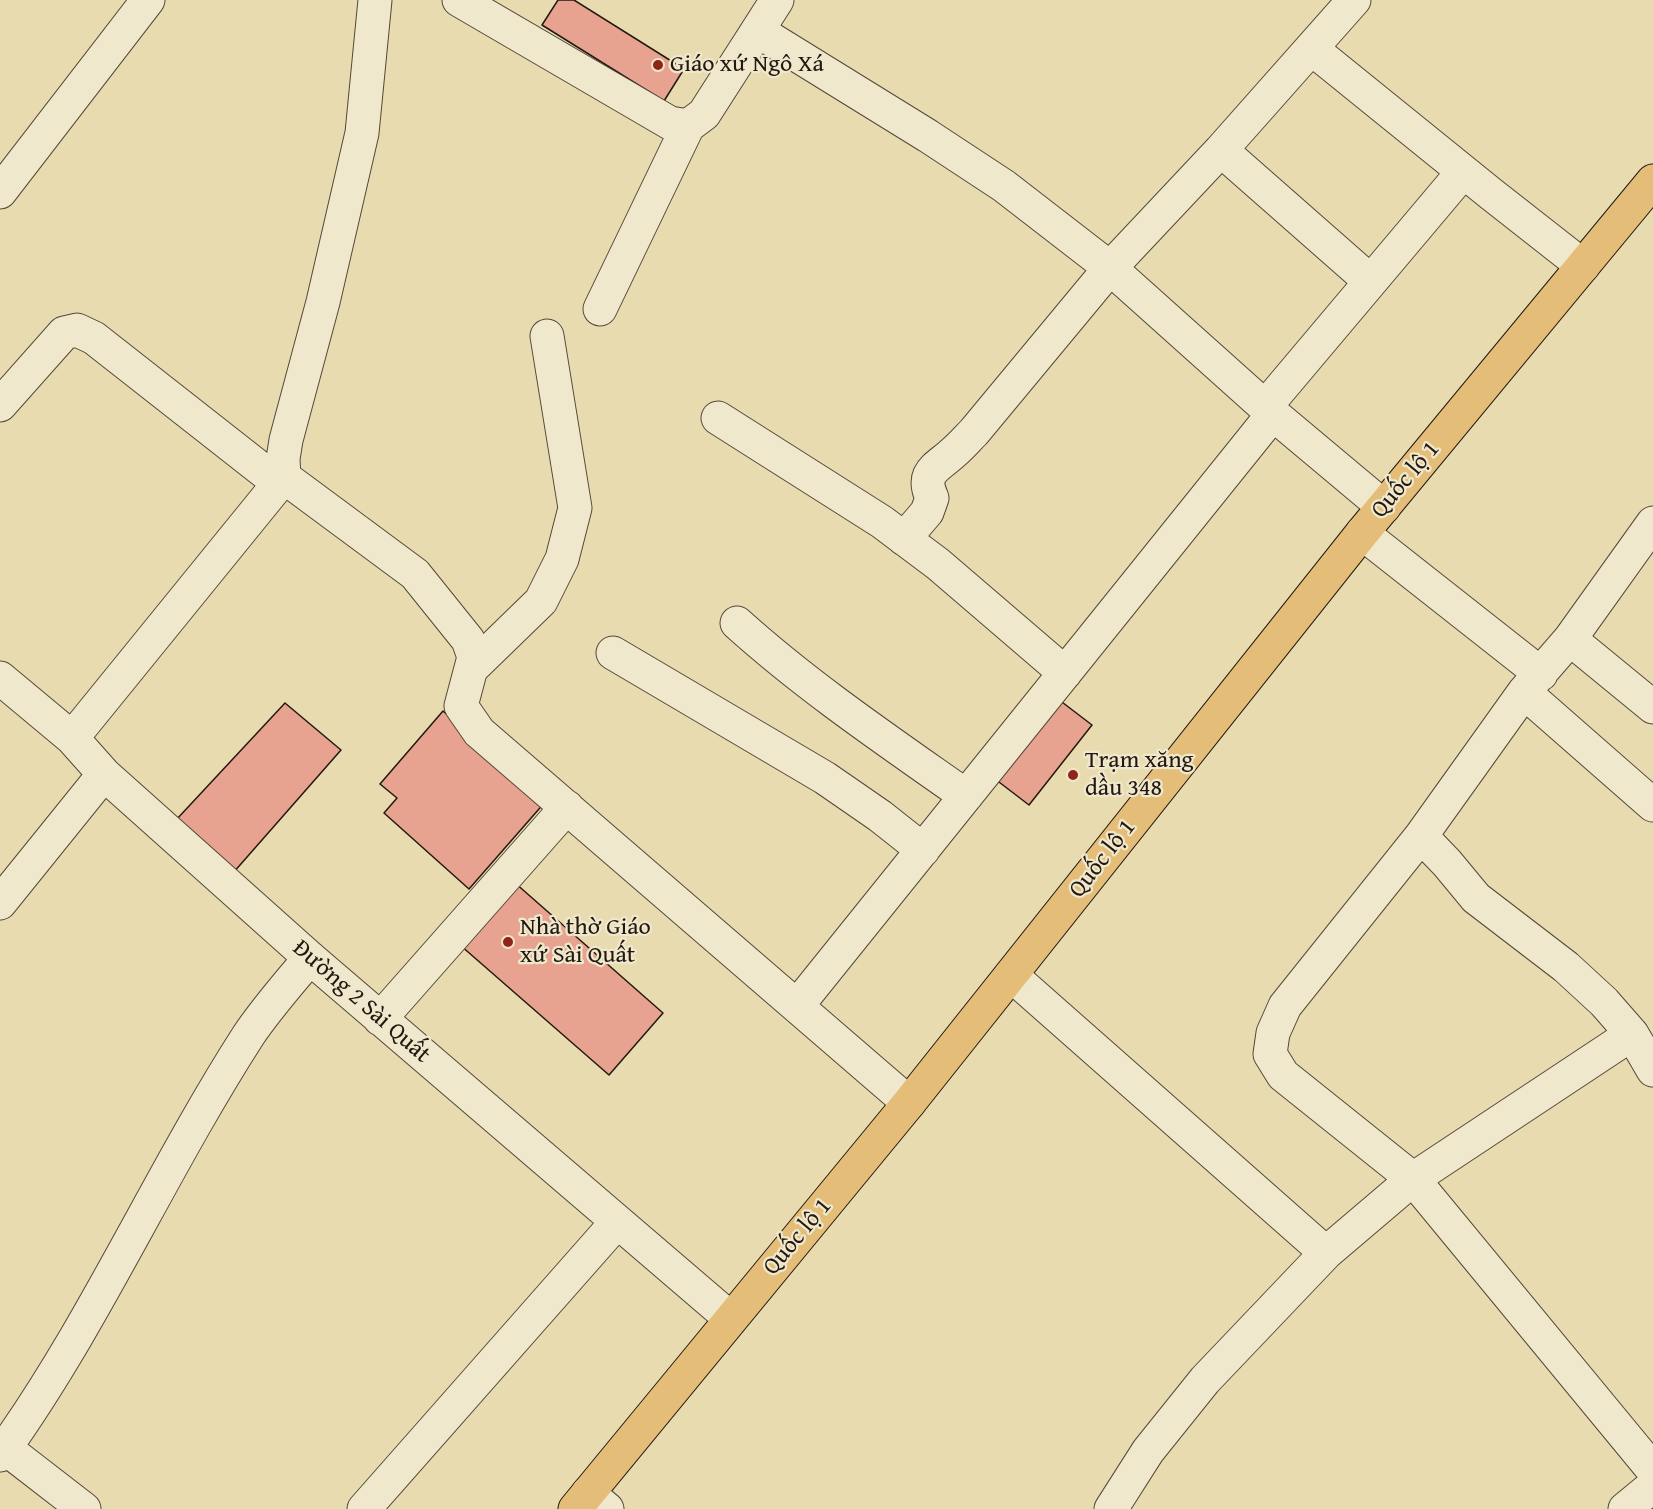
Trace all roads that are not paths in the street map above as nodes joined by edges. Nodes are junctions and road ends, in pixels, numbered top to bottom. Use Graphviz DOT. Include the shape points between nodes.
graph roads {
  1 [pos="148,0"];
  2 [pos="375,0"];
  3 [pos="459,0"];
  4 [pos="777,0"];
  5 [pos="1354,0"];
  6 [pos="758,31"];
  7 [pos="1312,49"];
  8 [pos="688,126"];
  9 [pos="1221,150"];
  10 [pos="1464,172"];
  11 [pos="1653,181"];
  12 [pos="0,192"];
  13 [pos="1583,266"];
  14 [pos="1110,268"];
  15 [pos="1370,281"];
  16 [pos="600,309"];
  17 [pos="547,336"];
  18 [pos="0,405"];
  19 [pos="1269,410"];
  20 [pos="718,418"];
  21 [pos="282,481"];
  22 [pos="1384,507"];
  23 [pos="1653,523"];
  24 [pos="1362,533"];
  25 [pos="904,539"];
  26 [pos="737,623"];
  27 [pos="1570,639"];
  28 [pos="613,653"];
  29 [pos="471,669"];
  30 [pos="1065,672"];
  31 [pos="0,678"];
  32 [pos="1532,683"];
  33 [pos="1653,707"];
  34 [pos="72,738"];
  35 [pos="104,774"];
  36 [pos="966,796"];
  37 [pos="1653,805"];
  38 [pos="567,807"];
  39 [pos="1421,836"];
  40 [pos="923,850"];
  41 [pos="0,903"];
  42 [pos="310,958"];
  43 [pos="1011,975"];
  44 [pos="797,1006"];
  45 [pos="380,1019"];
  46 [pos="1632,1035"];
  47 [pos="1653,1070"];
  48 [pos="909,1103"];
  49 [pos="1413,1179"];
  50 [pos="617,1222"];
  51 [pos="1326,1253"];
  52 [pos="730,1318"];
  53 [pos="2,1449"];
  54 [pos="1653,1470"];
  55 [pos="1653,1486"];
  56 [pos="590,1504"];
  57 [pos="84,1509"];
  58 [pos="364,1509"];
  59 [pos="1111,1509"];
  60 [pos="1625,1509"];
  1 -- 12 [label="street"];
  2 -- 21 [label="street" via="362,133 286,440"];
  3 -- 8 [label="street" via="670,123"];
  4 -- 6 [label="street"];
  5 -- 7 [label="street"];
  6 -- 8 [label="street" via="704,114"];
  6 -- 14 [label="street" via="1004,186"];
  7 -- 9 [label="street"];
  7 -- 10 [label="street"];
  8 -- 16 [label="street"];
  9 -- 14 [label="street"];
  9 -- 15 [label="street"];
  10 -- 13 [label="street"];
  10 -- 15 [label="street"];
  11 -- 13 [label="highway, Quốc lộ 1"];
  13 -- 22 [label="highway, Quốc lộ 1"];
  14 -- 19 [label="street"];
  14 -- 25 [label="street" via="974,432 928,476 927,488 932,498 927,512"];
  15 -- 19 [label="street"];
  17 -- 29 [label="street" via="575,508 562,559 541,602"];
  18 -- 21 [label="street" via="64,333 77,330 94,338"];
  19 -- 22 [label="street"];
  19 -- 30 [label="street"];
  20 -- 25 [label="street"];
  21 -- 29 [label="street" via="415,574 468,640 474,657"];
  21 -- 34 [label="street"];
  22 -- 24 [label="highway, Quốc lộ 1"];
  23 -- 27 [label="street"];
  24 -- 32 [label="street"];
  24 -- 43 [label="highway, Quốc lộ 1"];
  25 -- 30 [label="street"];
  26 -- 36 [label="street" via="766,650"];
  27 -- 32 [label="street"];
  27 -- 33 [label="street"];
  28 -- 40 [label="street" via="825,778"];
  29 -- 38 [label="street" via="461,706 467,716 479,732"];
  30 -- 36 [label="street"];
  31 -- 34 [label="street, Đường 2 Sài Quất"];
  32 -- 37 [label="street"];
  32 -- 39 [label="street"];
  34 -- 35 [label="street, Đường 2 Sài Quất"];
  35 -- 41 [label="street"];
  35 -- 42 [label="street, Đường 2 Sài Quất"];
  36 -- 40 [label="street"];
  38 -- 44 [label="street"];
  38 -- 45 [label="street"];
  39 -- 46 [label="street" via="1476,898 1566,967"];
  39 -- 49 [label="street" via="1285,1006 1273,1033 1270,1054 1283,1075"];
  40 -- 44 [label="street"];
  42 -- 45 [label="street, Đường 2 Sài Quất"];
  42 -- 53 [label="street" via="249,1035 54,1376"];
  43 -- 48 [label="highway, Quốc lộ 1"];
  43 -- 51 [label="street"];
  44 -- 48 [label="street"];
  45 -- 50 [label="street, Đường 2 Sài Quất"];
  46 -- 47 [label="street"];
  46 -- 49 [label="street"];
  48 -- 52 [label="highway, Quốc lộ 1"];
  49 -- 51 [label="street"];
  49 -- 54 [label="street"];
  50 -- 52 [label="street, Đường 2 Sài Quất"];
  50 -- 58 [label="street"];
  51 -- 59 [label="street" via="1205,1380 1148,1451"];
  52 -- 56 [label="highway, Quốc lộ 1"];
  53 -- 57 [label="street"];
  55 -- 60 [label="street"];
}
